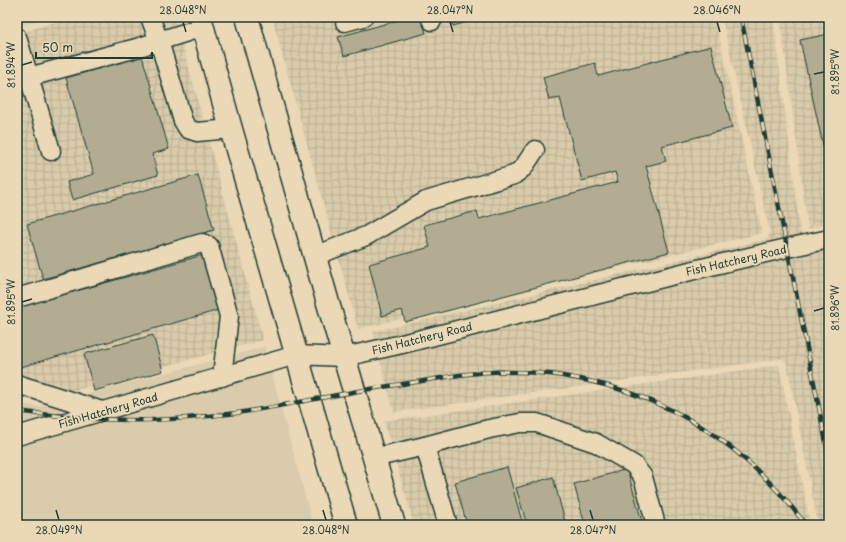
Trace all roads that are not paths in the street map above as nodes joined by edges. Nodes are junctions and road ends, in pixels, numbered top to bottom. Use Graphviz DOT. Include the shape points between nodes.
graph roads {
  1 [pos="150,17"];
  2 [pos="247,17"];
  3 [pos="363,17"];
  4 [pos="202,22"];
  5 [pos="345,22"];
  6 [pos="17,37"];
  7 [pos="159,41"];
  8 [pos="29,77"];
  9 [pos="230,129"];
  10 [pos="535,150"];
  11 [pos="51,151"];
  12 [pos="829,239"];
  13 [pos="315,256"];
  14 [pos="17,298"];
  15 [pos="296,356"];
  16 [pos="344,357"];
  17 [pos="222,377"];
  18 [pos="17,384"];
  19 [pos="102,411"];
  20 [pos="17,436"];
  21 [pos="425,446"];
  22 [pos="373,458"];
  23 [pos="346,525"];
  24 [pos="394,525"];
  25 [pos="448,525"];
  26 [pos="656,525"];
  1 -- 7 [label="street"];
  2 -- 13 [label="main road"];
  3 -- 5 [label="street"];
  4 -- 7 [label="street"];
  4 -- 9 [label="main road"];
  6 -- 8 [label="street"];
  7 -- 8 [label="street"];
  7 -- 9 [label="street" via="183,121 188,128 197,132"];
  8 -- 11 [label="street"];
  9 -- 15 [label="main road"];
  10 -- 13 [label="street" via="523,168 514,175 426,201 366,236"];
  12 -- 16 [label="street, Fish Hatchery Road"];
  13 -- 16 [label="main road"];
  14 -- 17 [label="street" via="202,243 209,246 229,316"];
  15 -- 16 [label="street, Fish Hatchery Road"];
  15 -- 17 [label="street, Fish Hatchery Road"];
  15 -- 23 [label="main road"];
  16 -- 22 [label="main road"];
  17 -- 19 [label="street, Fish Hatchery Road"];
  18 -- 19 [label="street"];
  19 -- 20 [label="street, Fish Hatchery Road"];
  21 -- 22 [label="street"];
  21 -- 25 [label="street"];
  21 -- 26 [label="street" via="520,423 537,423 596,443 634,465 643,477"];
  22 -- 24 [label="main road"];
}
